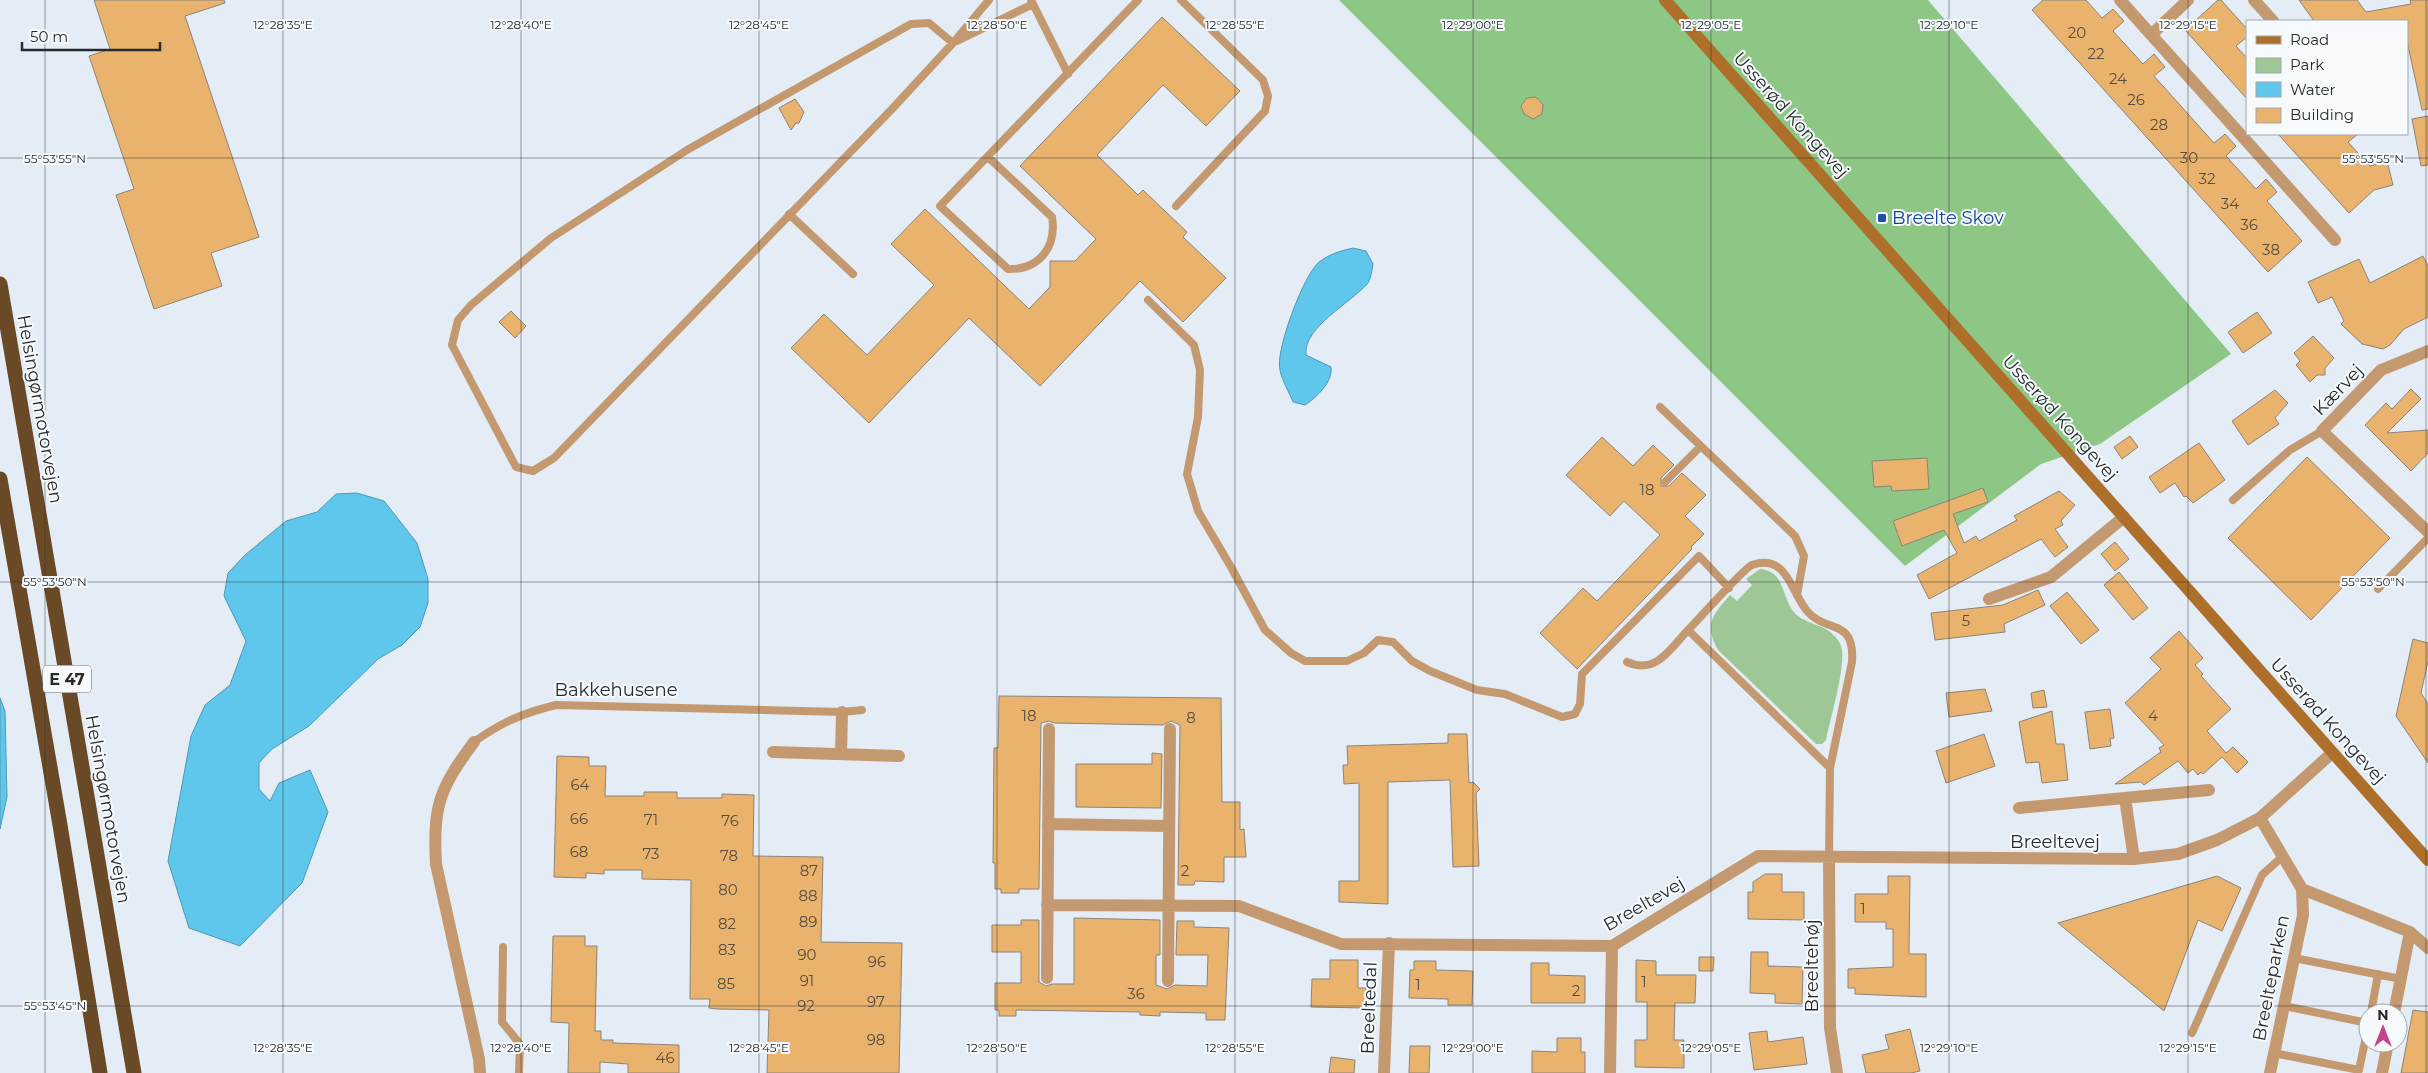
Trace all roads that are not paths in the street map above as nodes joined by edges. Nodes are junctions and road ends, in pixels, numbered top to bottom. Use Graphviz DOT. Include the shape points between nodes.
graph roads {
  1 [pos="989,0"];
  2 [pos="1138,0"];
  3 [pos="1181,0"];
  4 [pos="1665,0"];
  5 [pos="2120,0"];
  6 [pos="2188,0"];
  7 [pos="2254,0"];
  8 [pos="1032,2"];
  9 [pos="2272,20"];
  10 [pos="2151,34"];
  11 [pos="953,43"];
  12 [pos="1068,74"];
  13 [pos="988,157"];
  14 [pos="1176,206"];
  15 [pos="789,214"];
  16 [pos="2335,240"];
  17 [pos="853,274"];
  18 [pos="0,284"];
  19 [pos="1148,300"];
  20 [pos="2428,351"];
  21 [pos="1660,407"];
  22 [pos="2322,431"];
  23 [pos="1701,446"];
  24 [pos="0,479"];
  25 [pos="1665,482"];
  26 [pos="2233,500"];
  27 [pos="2124,517"];
  28 [pos="2427,532"];
  29 [pos="1729,588"];
  30 [pos="2378,589"];
  31 [pos="1797,595"];
  32 [pos="1989,599"];
  33 [pos="1688,630"];
  34 [pos="1627,662"];
  35 [pos="862,710"];
  36 [pos="842,712"];
  37 [pos="1049,729"];
  38 [pos="1170,729"];
  39 [pos="474,742"];
  40 [pos="773,752"];
  41 [pos="2332,753"];
  42 [pos="840,754"];
  43 [pos="899,756"];
  44 [pos="1830,768"];
  45 [pos="2209,790"];
  46 [pos="2125,798"];
  47 [pos="2019,808"];
  48 [pos="2260,818"];
  49 [pos="1048,824"];
  50 [pos="1169,826"];
  51 [pos="2283,856"];
  52 [pos="1829,858"];
  53 [pos="2134,859"];
  54 [pos="2428,860"];
  55 [pos="2302,889"];
  56 [pos="1047,905"];
  57 [pos="1169,906"];
  58 [pos="2410,932"];
  59 [pos="1389,943"];
  60 [pos="1612,946"];
  61 [pos="503,947"];
  62 [pos="2428,948"];
  63 [pos="2294,958"];
  64 [pos="2378,974"];
  65 [pos="1046,978"];
  66 [pos="2401,979"];
  67 [pos="1168,981"];
  68 [pos="2373,1003"];
  69 [pos="2396,1003"];
  70 [pos="2284,1006"];
  71 [pos="2358,1021"];
  72 [pos="2192,1033"];
  73 [pos="2274,1053"];
  74 [pos="2363,1053"];
  75 [pos="2386,1053"];
  76 [pos="100,1073"];
  77 [pos="134,1073"];
  78 [pos="480,1073"];
  79 [pos="519,1073"];
  80 [pos="1384,1073"];
  81 [pos="1610,1073"];
  82 [pos="1837,1073"];
  83 [pos="2270,1073"];
  84 [pos="2382,1073"];
  1 -- 11 [label="lane"];
  2 -- 12 [label="lane"];
  3 -- 14 [label="lane" via="1262,80 1268,96 1265,110"];
  4 -- 27 [label="main road, Usserød Kongevej"];
  5 -- 10 [label="street"];
  6 -- 10 [label="street"];
  7 -- 9 [label="street"];
  8 -- 11 [label="lane"];
  8 -- 12 [label="lane"];
  10 -- 16 [label="street"];
  11 -- 15 [label="lane"];
  11 -- 15 [label="lane" via="929,23 911,24 687,150 597,206 551,238 471,305 458,320 452,344 516,467 533,470 554,458"];
  12 -- 13 [label="lane"];
  13 -- 13 [label="lane" via="1052,217 1051,245 1032,265 1008,269 940,206"];
  15 -- 17 [label="lane"];
  18 -- 77 [label="highway, Helsingørmotorvejen / E 47"];
  19 -- 29 [label="lane" via="1194,345 1200,370 1198,418 1187,474 1198,511 1265,630 1305,661 1347,661 1364,653 1378,640 1393,642 1412,661 1430,671 1477,690 1505,694 1562,717 1575,714 1580,704 1582,674 1699,556"];
  20 -- 22 [label="street, Kærvej" via="2382,370"];
  21 -- 23 [label="lane"];
  22 -- 26 [label="lane" via="2290,450"];
  22 -- 28 [label="street, Kærvej"];
  23 -- 25 [label="lane"];
  23 -- 31 [label="lane" via="1795,536 1804,556"];
  24 -- 76 [label="highway, E 47"];
  27 -- 32 [label="street" via="2051,577"];
  27 -- 41 [label="main road, Usserød Kongevej"];
  28 -- 30 [label="lane"];
  29 -- 31 [label="lane" via="1751,565 1769,563 1786,573"];
  29 -- 33 [label="lane"];
  31 -- 44 [label="lane" via="1808,612 1844,631 1853,646"];
  33 -- 34 [label="lane" via="1657,662 1638,667"];
  33 -- 44 [label="lane"];
  35 -- 36 [label="lane, Bakkehusene"];
  36 -- 39 [label="lane, Bakkehusene" via="556,705 529,711 501,723"];
  36 -- 42 [label="street"];
  37 -- 49 [label="street"];
  38 -- 50 [label="street"];
  39 -- 78 [label="street, Bakkehusene" via="453,770 439,800 434,831 436,864"];
  40 -- 42 [label="street"];
  41 -- 48 [label="street, Breeltevej"];
  41 -- 54 [label="main road, Usserød Kongevej"];
  42 -- 43 [label="street"];
  44 -- 52 [label="lane"];
  45 -- 46 [label="street, Breeltevej"];
  46 -- 47 [label="street, Breeltevej"];
  46 -- 53 [label="street"];
  48 -- 51 [label="street, Breelteparken"];
  48 -- 53 [label="street, Breeltevej" via="2217,840 2178,854"];
  49 -- 50 [label="street"];
  49 -- 56 [label="street"];
  50 -- 57 [label="street"];
  51 -- 55 [label="street, Breelteparken"];
  51 -- 72 [label="lane" via="2262,875"];
  52 -- 53 [label="street, Breeltevej"];
  52 -- 60 [label="street, Breeltevej" via="1758,856"];
  52 -- 82 [label="street, Breeltehøj" via="1830,1028"];
  55 -- 58 [label="street"];
  55 -- 63 [label="street, Breelteparken" via="2303,915"];
  56 -- 57 [label="street, Breeltevej"];
  56 -- 65 [label="street"];
  57 -- 59 [label="street, Breeltevej" via="1238,906 1341,944"];
  57 -- 67 [label="street"];
  58 -- 62 [label="street"];
  58 -- 66 [label="street"];
  59 -- 60 [label="street, Breeltevej"];
  59 -- 80 [label="street, Breeltedal"];
  60 -- 81 [label="street"];
  61 -- 79 [label="lane" via="502,1022 520,1044"];
  63 -- 64 [label="lane"];
  63 -- 70 [label="street, Breelteparken"];
  64 -- 66 [label="lane"];
  64 -- 68 [label="lane"];
  66 -- 69 [label="street"];
  70 -- 71 [label="lane"];
  70 -- 73 [label="street, Breelteparken"];
  73 -- 74 [label="lane" via="2360,1070"];
  73 -- 83 [label="street, Breelteparken"];
  75 -- 84 [label="street"];
}
